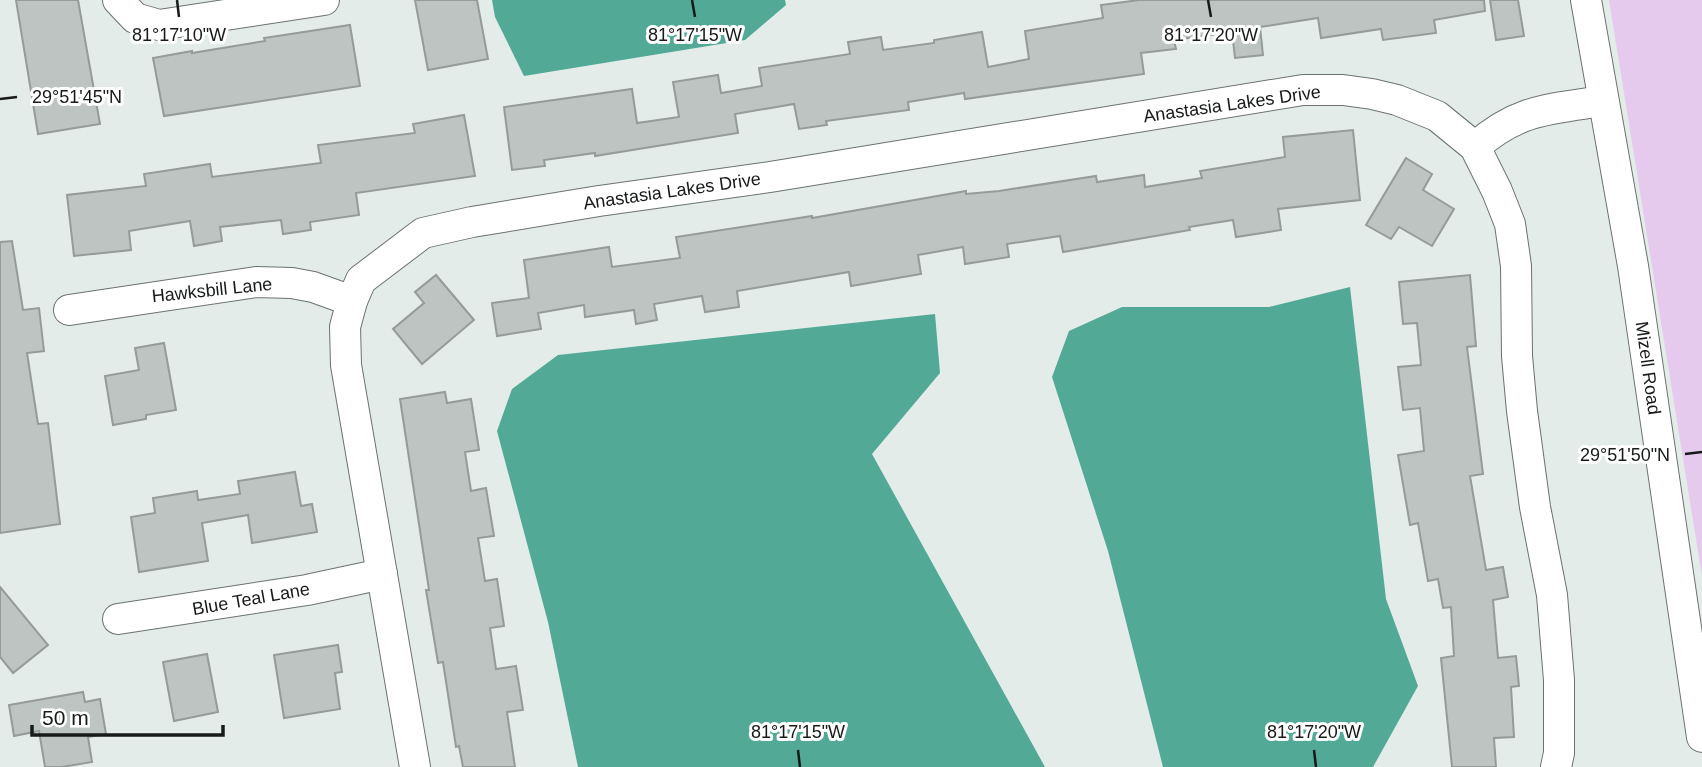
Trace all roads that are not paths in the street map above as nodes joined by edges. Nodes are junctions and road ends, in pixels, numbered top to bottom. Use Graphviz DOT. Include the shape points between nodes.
graph roads {
  1 [pos="118,0"];
  2 [pos="324,0"];
  3 [pos="1586,0"];
  4 [pos="1603,101"];
  5 [pos="1475,147"];
  6 [pos="352,301"];
  7 [pos="69,310"];
  8 [pos="382,575"];
  9 [pos="118,619"];
  10 [pos="1702,737"];
  11 [pos="415,767"];
  12 [pos="1556,767"];
  1 -- 2 [label="street" via="135,18 159,25"];
  3 -- 4 [label="street, Mizell Road"];
  4 -- 5 [label="street" via="1521,116"];
  4 -- 10 [label="street, Mizell Road" via="1635,280"];
  5 -- 6 [label="street, Anastasia Lakes Drive" via="1437,116 1397,100 1343,90 1303,90 435,230 423,233 361,279"];
  5 -- 12 [label="street, Anastasia Lakes Drive" via="1510,224 1516,265 1522,411 1553,607 1559,680"];
  6 -- 7 [label="street, Hawksbill Lane" via="292,282 256,282"];
  6 -- 8 [label="street, Anastasia Lakes Drive" via="345,327 346,365"];
  8 -- 9 [label="street, Blue Teal Lane"];
  8 -- 11 [label="street, Anastasia Lakes Drive"];
}
